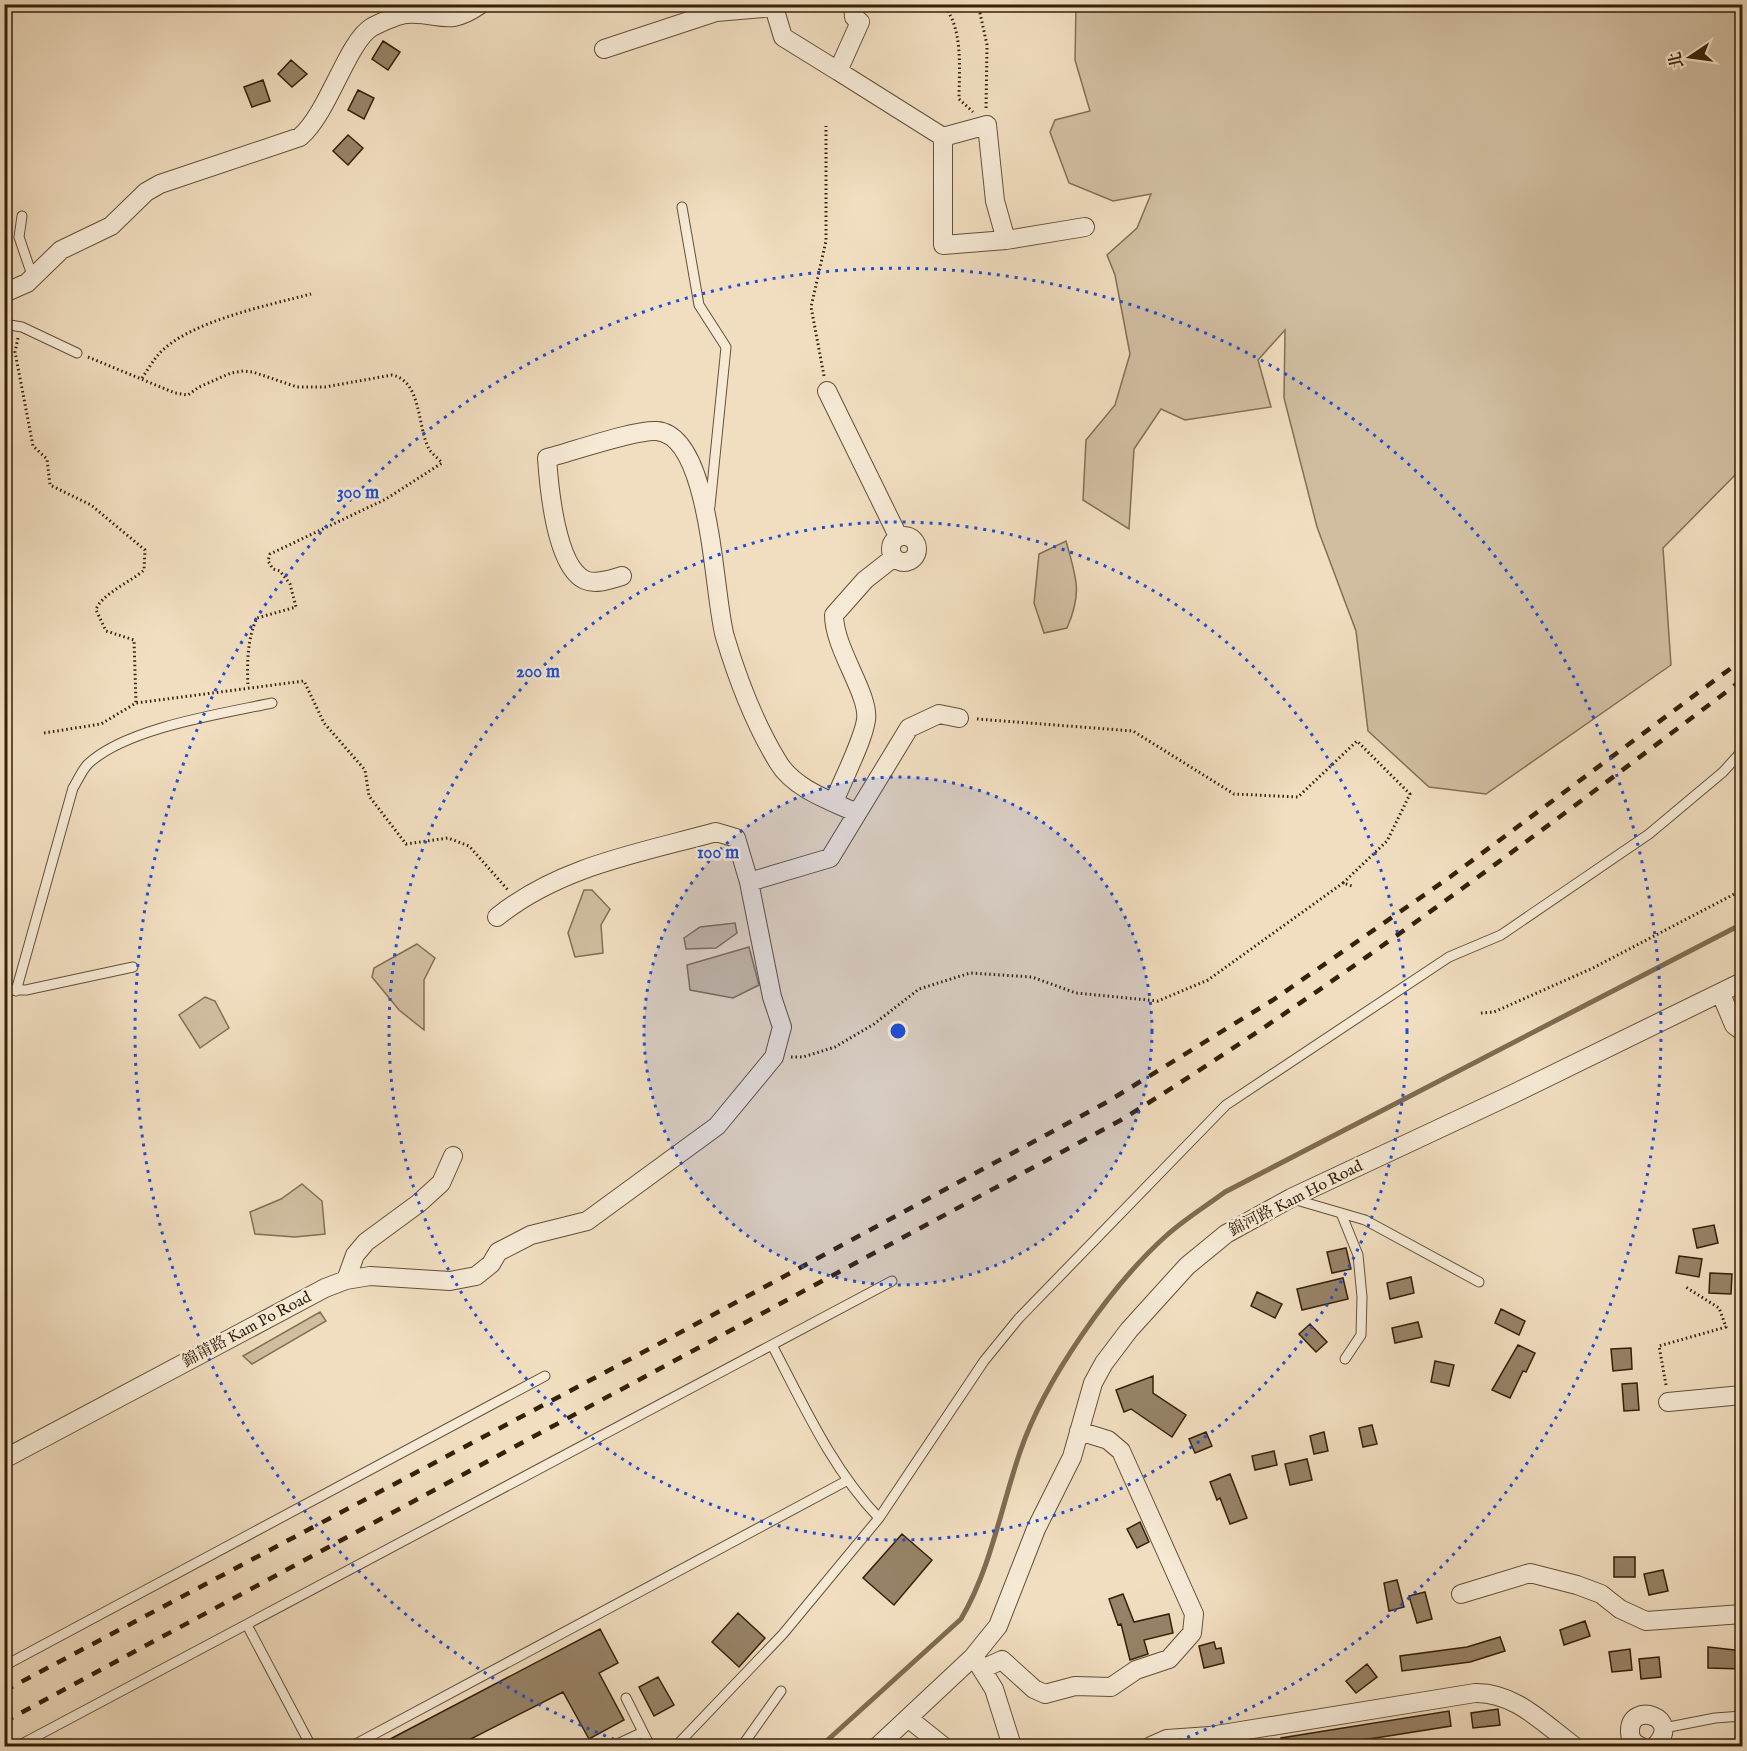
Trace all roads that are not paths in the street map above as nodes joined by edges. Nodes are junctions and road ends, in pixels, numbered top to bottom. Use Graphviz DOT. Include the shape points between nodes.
graph roads {
  1 [pos="481,4"];
  2 [pos="853,4"];
  3 [pos="773,6"];
  4 [pos="405,9"];
  5 [pos="604,49"];
  6 [pos="838,71"];
  7 [pos="944,137"];
  8 [pos="682,207"];
  9 [pos="21,216"];
  10 [pos="1085,227"];
  11 [pos="1006,240"];
  12 [pos="33,278"];
  13 [pos="4,293"];
  14 [pos="4,324"];
  15 [pos="77,353"];
  16 [pos="827,391"];
  17 [pos="708,524"];
  18 [pos="622,576"];
  19 [pos="272,703"];
  20 [pos="959,718"];
  21 [pos="1743,751"];
  22 [pos="834,802"];
  23 [pos="857,813"];
  24 [pos="749,882"];
  25 [pos="497,917"];
  26 [pos="133,967"];
  27 [pos="1743,982"];
  28 [pos="4,990"];
  29 [pos="16,991"];
  30 [pos="1721,994"];
  31 [pos="1743,1031"];
  32 [pos="453,1156"];
  33 [pos="1291,1198"];
  34 [pos="1341,1213"];
  35 [pos="346,1280"];
  36 [pos="892,1281"];
  37 [pos="1479,1282"];
  38 [pos="772,1345"];
  39 [pos="1345,1359"];
  40 [pos="545,1376"];
  41 [pos="1743,1395"];
  42 [pos="1668,1402"];
  43 [pos="1079,1431"];
  44 [pos="4,1459"];
  45 [pos="848,1480"];
  46 [pos="879,1518"];
  47 [pos="1461,1594"];
  48 [pos="1743,1614"];
  49 [pos="247,1625"];
  50 [pos="978,1663"];
  51 [pos="4,1666"];
  52 [pos="781,1691"];
  53 [pos="626,1698"];
  54 [pos="1743,1716"];
  55 [pos="908,1718"];
  56 [pos="1664,1728"];
  57 [pos="643,1732"];
  58 [pos="18,1746"];
  59 [pos="311,1746"];
  60 [pos="352,1746"];
  61 [pos="614,1746"];
  62 [pos="650,1746"];
  63 [pos="676,1746"];
  64 [pos="742,1746"];
  65 [pos="878,1746"];
  66 [pos="943,1746"];
  67 [pos="1012,1746"];
  68 [pos="1151,1746"];
  69 [pos="1574,1746"];
  70 [pos="1635,1746"];
  71 [pos="1655,1746"];
  1 -- 4 [label="street" via="457,18 447,19"];
  2 -- 6 [label="street" via="854,17 860,22"];
  3 -- 5 [label="street" via="716,12"];
  3 -- 6 [label="street" via="783,37"];
  4 -- 12 [label="street" via="364,33 310,129 300,138 160,184 146,192 111,226 61,250"];
  6 -- 7 [label="street"];
  7 -- 11 [label="street" via="987,119 995,201"];
  7 -- 11 [label="street" via="943,244"];
  8 -- 17 [label="lane" via="699,305 726,347"];
  9 -- 12 [label="lane" via="19,237"];
  10 -- 11 [label="street"];
  12 -- 13 [label="street" via="21,288"];
  14 -- 15 [label="lane" via="22,327"];
  16 -- 22 [label="street" via="898,536 890,550 893,558 865,580 834,615 834,631 859,688 867,719"];
  17 -- 18 [label="street" via="682,445 658,431 547,458 549,494 565,556 575,573 587,581"];
  17 -- 22 [label="street" via="725,635 745,690 779,764 805,788"];
  19 -- 29 [label="lane" via="138,735 111,747 87,765 73,788"];
  20 -- 23 [label="street" via="939,714 909,728"];
  21 -- 46 [label="lane" via="1724,772 1649,834 1501,935 1449,957 1226,1105 1019,1318 984,1361"];
  22 -- 23 [label="street"];
  23 -- 24 [label="street" via="830,858"];
  24 -- 25 [label="street" via="736,838 716,832 578,869 518,900"];
  24 -- 35 [label="street, 錦莆路 Kam Po Road" via="782,1028 774,1057 717,1126 587,1221 531,1235 498,1252 476,1276 450,1281 370,1276"];
  26 -- 29 [label="lane"];
  27 -- 30 [label="street, 錦河路 Kam Ho Road"];
  28 -- 29 [label="lane"];
  30 -- 31 [label="street" via="1734,1025"];
  30 -- 33 [label="street, 錦河路 Kam Ho Road"];
  32 -- 35 [label="street" via="441,1183 366,1242"];
  33 -- 34 [label="lane"];
  33 -- 43 [label="street, 錦河路 Kam Ho Road" via="1226,1234 1187,1266 1152,1303 1104,1363 1093,1383"];
  34 -- 37 [label="lane" via="1365,1220"];
  34 -- 39 [label="lane" via="1358,1255 1362,1297 1361,1335"];
  35 -- 44 [label="street, 錦莆路 Kam Po Road"];
  36 -- 38 [label="lane"];
  38 -- 45 [label="lane"];
  38 -- 49 [label="lane"];
  40 -- 51 [label="lane"];
  41 -- 42 [label="street"];
  43 -- 50 [label="street, 錦河路 Kam Ho Road" via="1072,1457"];
  43 -- 50 [label="street" via="1108,1440 1121,1451 1194,1614 1192,1633 1169,1659 1136,1670 1111,1687 1075,1686 1045,1694 1002,1660"];
  45 -- 46 [label="lane"];
  45 -- 60 [label="lane"];
  46 -- 63 [label="lane" via="783,1634"];
  47 -- 48 [label="street" via="1530,1573 1601,1594 1620,1609 1646,1621"];
  49 -- 58 [label="lane"];
  49 -- 59 [label="lane"];
  50 -- 55 [label="street, 錦河路 Kam Ho Road"];
  50 -- 67 [label="street" via="994,1689"];
  52 -- 64 [label="lane"];
  53 -- 57 [label="lane"];
  54 -- 56 [label="lane"];
  55 -- 65 [label="street, 錦河路 Kam Ho Road"];
  55 -- 66 [label="street"];
  56 -- 70 [label="street" via="1658,1718 1638,1716 1629,1735"];
  56 -- 71 [label="street" via="1662,1739"];
  57 -- 61 [label="lane"];
  57 -- 62 [label="lane"];
  68 -- 69 [label="street" via="1167,1739 1210,1736 1482,1693 1515,1702"];
}
